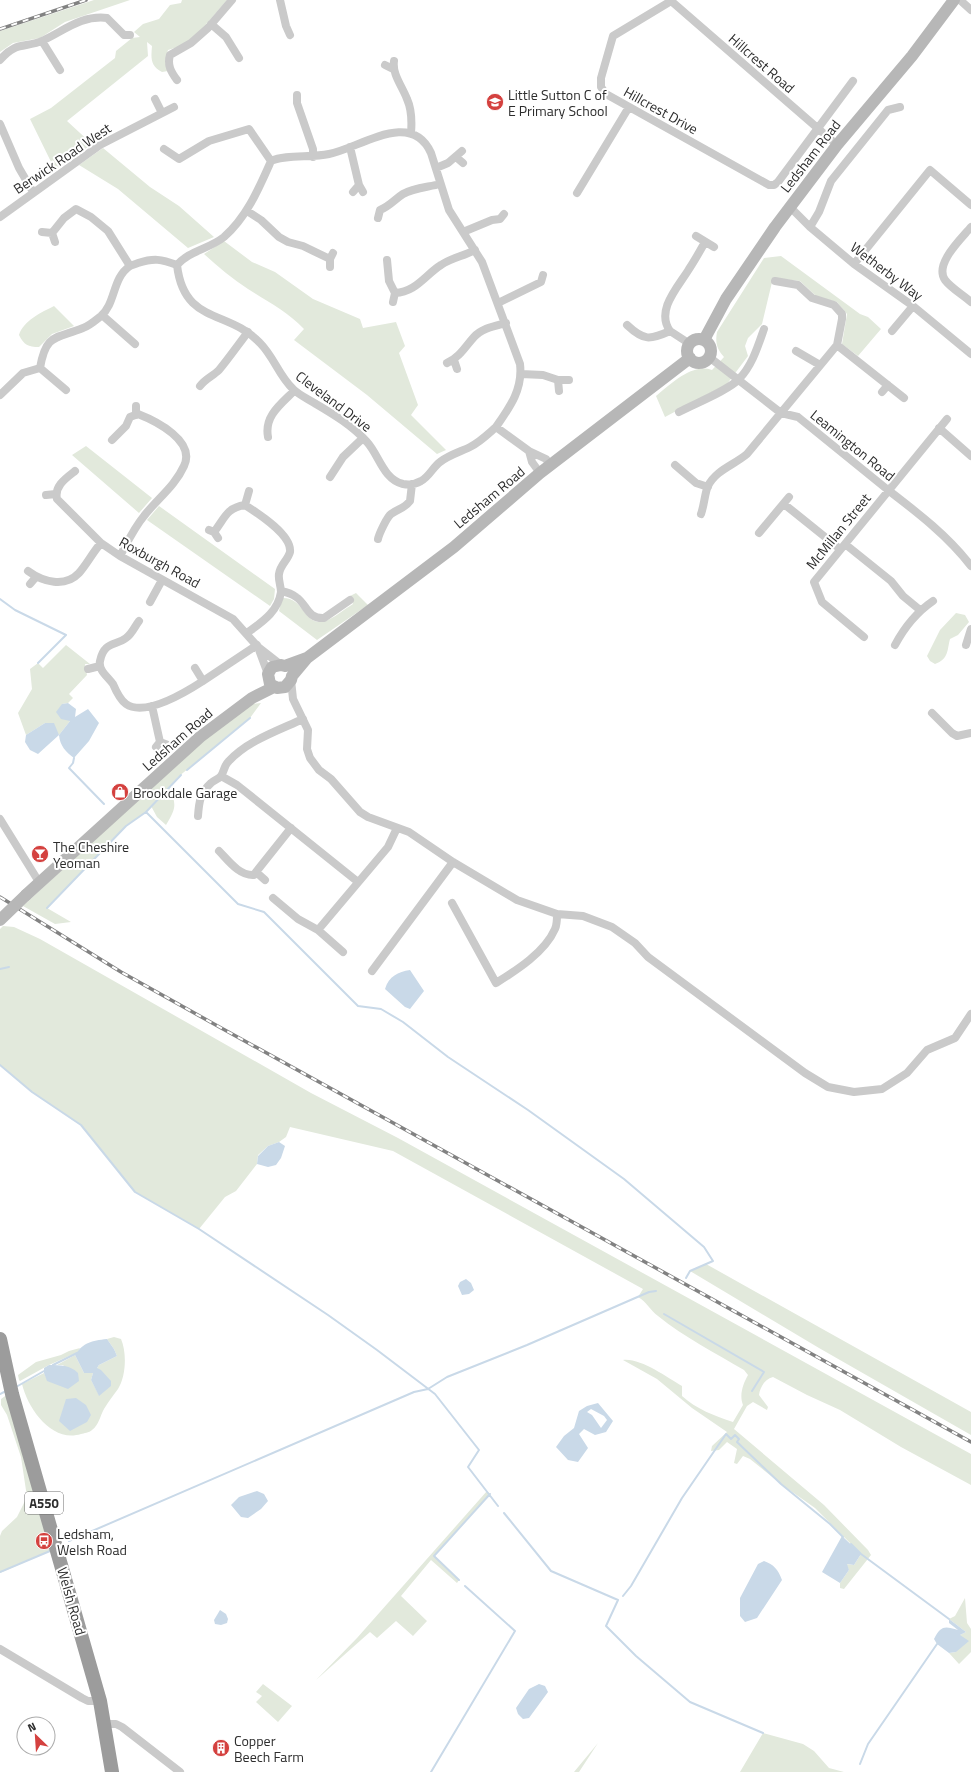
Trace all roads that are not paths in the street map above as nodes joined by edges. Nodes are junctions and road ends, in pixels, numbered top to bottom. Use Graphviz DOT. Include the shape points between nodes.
graph roads {
  1 [pos="232,0"];
  2 [pos="280,0"];
  3 [pos="954,0"];
  4 [pos="960,0"];
  5 [pos="670,1"];
  6 [pos="971,10"];
  7 [pos="210,26"];
  8 [pos="130,35"];
  9 [pos="290,35"];
  10 [pos="42,40"];
  11 [pos="239,58"];
  12 [pos="0,60"];
  13 [pos="391,65"];
  14 [pos="60,70"];
  15 [pos="177,80"];
  16 [pos="853,81"];
  17 [pos="155,99"];
  18 [pos="295,100"];
  19 [pos="174,107"];
  20 [pos="629,107"];
  21 [pos="900,107"];
  22 [pos="162,112"];
  23 [pos="0,124"];
  24 [pos="817,128"];
  25 [pos="411,133"];
  26 [pos="837,145"];
  27 [pos="350,147"];
  28 [pos="164,149"];
  29 [pos="313,157"];
  30 [pos="271,161"];
  31 [pos="463,163"];
  32 [pos="436,168"];
  33 [pos="440,184"];
  34 [pos="774,185"];
  35 [pos="358,190"];
  36 [pos="33,192"];
  37 [pos="576,194"];
  38 [pos="73,200"];
  39 [pos="971,205"];
  40 [pos="790,207"];
  41 [pos="76,209"];
  42 [pos="247,211"];
  43 [pos="378,212"];
  44 [pos="0,217"];
  45 [pos="503,219"];
  46 [pos="810,227"];
  47 [pos="971,227"];
  48 [pos="42,232"];
  49 [pos="463,232"];
  50 [pos="52,233"];
  51 [pos="696,236"];
  52 [pos="55,242"];
  53 [pos="705,242"];
  54 [pos="714,247"];
  55 [pos="475,250"];
  56 [pos="331,259"];
  57 [pos="387,260"];
  58 [pos="854,264"];
  59 [pos="177,265"];
  60 [pos="130,266"];
  61 [pos="542,275"];
  62 [pos="775,281"];
  63 [pos="396,293"];
  64 [pos="393,302"];
  65 [pos="498,302"];
  66 [pos="971,302"];
  67 [pos="913,306"];
  68 [pos="102,315"];
  69 [pos="506,323"];
  70 [pos="627,326"];
  71 [pos="764,329"];
  72 [pos="670,330"];
  73 [pos="892,331"];
  74 [pos="248,332"];
  75 [pos="704,340"];
  76 [pos="135,344"];
  77 [pos="690,344"];
  78 [pos="837,345"];
  79 [pos="796,351"];
  80 [pos="971,354"];
  81 [pos="709,357"];
  82 [pos="690,358"];
  83 [pos="820,365"];
  84 [pos="40,368"];
  85 [pos="457,368"];
  86 [pos="521,374"];
  87 [pos="558,380"];
  88 [pos="570,380"];
  89 [pos="739,380"];
  90 [pos="201,381"];
  91 [pos="888,385"];
  92 [pos="66,390"];
  93 [pos="294,391"];
  94 [pos="559,391"];
  95 [pos="882,392"];
  96 [pos="0,395"];
  97 [pos="904,398"];
  98 [pos="136,406"];
  99 [pos="679,412"];
  100 [pos="781,413"];
  101 [pos="136,415"];
  102 [pos="947,419"];
  103 [pos="496,427"];
  104 [pos="939,428"];
  105 [pos="265,431"];
  106 [pos="363,438"];
  107 [pos="112,440"];
  108 [pos="529,451"];
  109 [pos="971,456"];
  110 [pos="550,465"];
  111 [pos="675,465"];
  112 [pos="75,471"];
  113 [pos="540,473"];
  114 [pos="328,478"];
  115 [pos="412,484"];
  116 [pos="708,487"];
  117 [pos="889,490"];
  118 [pos="248,491"];
  119 [pos="56,494"];
  120 [pos="46,495"];
  121 [pos="789,497"];
  122 [pos="784,504"];
  123 [pos="245,505"];
  124 [pos="701,514"];
  125 [pos="371,530"];
  126 [pos="380,530"];
  127 [pos="214,534"];
  128 [pos="759,534"];
  129 [pos="378,539"];
  130 [pos="101,543"];
  131 [pos="842,547"];
  132 [pos="120,556"];
  133 [pos="971,566"];
  134 [pos="28,571"];
  135 [pos="36,577"];
  136 [pos="162,580"];
  137 [pos="30,584"];
  138 [pos="281,591"];
  139 [pos="350,600"];
  140 [pos="933,601"];
  141 [pos="150,602"];
  142 [pos="920,610"];
  143 [pos="139,621"];
  144 [pos="971,629"];
  145 [pos="247,633"];
  146 [pos="864,637"];
  147 [pos="966,644"];
  148 [pos="895,645"];
  149 [pos="258,646"];
  150 [pos="100,666"];
  151 [pos="195,668"];
  152 [pos="88,669"];
  153 [pos="287,672"];
  154 [pos="203,681"];
  155 [pos="272,682"];
  156 [pos="293,699"];
  157 [pos="152,706"];
  158 [pos="932,713"];
  159 [pos="302,719"];
  160 [pos="971,733"];
  161 [pos="161,744"];
  162 [pos="221,776"];
  163 [pos="198,816"];
  164 [pos="0,818"];
  165 [pos="291,828"];
  166 [pos="398,828"];
  167 [pos="219,851"];
  168 [pos="453,862"];
  169 [pos="256,872"];
  170 [pos="265,880"];
  171 [pos="39,882"];
  172 [pos="358,882"];
  173 [pos="273,898"];
  174 [pos="452,903"];
  175 [pos="557,914"];
  176 [pos="0,920"];
  177 [pos="318,930"];
  178 [pos="343,952"];
  179 [pos="372,970"];
  180 [pos="971,1014"];
  181 [pos="0,1339"];
  182 [pos="0,1649"];
  183 [pos="100,1701"];
  184 [pos="105,1724"];
  185 [pos="112,1772"];
  186 [pos="180,1772"];
  1 -- 7 [label="street"];
  2 -- 9 [label="street"];
  3 -- 26 [label="main road, Ledsham Road" via="912,56"];
  4 -- 6 [label="street"];
  5 -- 20 [label="street, Hillcrest Drive" via="615,33 611,40 601,87 606,94"];
  5 -- 24 [label="street, Hillcrest Road"];
  7 -- 11 [label="street" via="226,37"];
  7 -- 15 [label="street" via="191,43 170,55 169,67"];
  8 -- 10 [label="street" via="124,35 107,18 98,17 70,24"];
  10 -- 12 [label="street" via="16,47"];
  10 -- 14 [label="street"];
  13 -- 25 [label="street" via="408,99 412,121"];
  16 -- 24 [label="street, Ledsham Road"];
  17 -- 22 [label="street"];
  18 -- 29 [label="street" via="313,149"];
  19 -- 22 [label="street, Berwick Road West"];
  20 -- 34 [label="street, Hillcrest Drive" via="766,183"];
  20 -- 37 [label="street"];
  21 -- 46 [label="street" via="888,110 831,181"];
  22 -- 36 [label="street, Berwick Road West" via="100,145"];
  23 -- 36 [label="street" via="19,168"];
  24 -- 26 [label="street, Hillcrest Road"];
  24 -- 34 [label="street, Ledsham Road"];
  25 -- 27 [label="street" via="385,135"];
  25 -- 32 [label="street" via="427,144"];
  26 -- 40 [label="main road, Ledsham Road"];
  27 -- 29 [label="street"];
  27 -- 35 [label="street"];
  28 -- 30 [label="street" via="178,159 209,141 249,129"];
  29 -- 30 [label="street" via="285,157"];
  30 -- 42 [label="street"];
  31 -- 32 [label="street" via="459,154"];
  32 -- 33 [label="street"];
  33 -- 43 [label="street" via="408,191"];
  33 -- 49 [label="street" via="449,210"];
  36 -- 44 [label="street, Berwick Road West"];
  38 -- 41 [label="street"];
  39 -- 58 [label="street" via="927,168"];
  40 -- 46 [label="street, Wetherby Way"];
  40 -- 75 [label="main road, Ledsham Road" via="726,299"];
  41 -- 50 [label="street" via="64,218"];
  41 -- 60 [label="street" via="108,231"];
  42 -- 56 [label="street" via="288,242"];
  42 -- 59 [label="street" via="224,237 204,249 188,254"];
  45 -- 49 [label="street" via="492,220"];
  46 -- 58 [label="street, Wetherby Way"];
  47 -- 66 [label="street" via="946,257 942,269 944,279"];
  48 -- 50 [label="street"];
  49 -- 55 [label="street"];
  50 -- 52 [label="street"];
  51 -- 53 [label="street"];
  53 -- 54 [label="street"];
  53 -- 72 [label="street" via="666,309 666,326"];
  55 -- 63 [label="street" via="441,265 415,287"];
  55 -- 65 [label="street"];
  57 -- 63 [label="street" via="389,281"];
  58 -- 67 [label="street, Wetherby Way"];
  59 -- 60 [label="street" via="152,259"];
  59 -- 74 [label="street, Cleveland Drive" via="182,288 191,302"];
  60 -- 68 [label="street" via="118,279 113,296"];
  61 -- 65 [label="street" via="541,282"];
  62 -- 78 [label="street" via="798,285 812,298 834,305 842,314"];
  63 -- 64 [label="street"];
  65 -- 69 [label="street"];
  67 -- 73 [label="street"];
  67 -- 80 [label="street, Wetherby Way"];
  68 -- 76 [label="street"];
  68 -- 84 [label="street" via="84,328 56,336 43,352"];
  69 -- 85 [label="street" via="488,328 474,336 465,350 450,362"];
  69 -- 86 [label="street" via="517,351"];
  70 -- 72 [label="street" via="638,330 642,337 650,338"];
  71 -- 89 [label="street" via="752,361"];
  72 -- 77 [label="street"];
  74 -- 90 [label="street" via="218,370 208,379"];
  74 -- 93 [label="street, Cleveland Drive" via="267,349 281,375"];
  75 -- 77 [label="main road" via="696,340"];
  75 -- 81 [label="main road" via="710,348"];
  77 -- 82 [label="main road" via="687,351"];
  78 -- 83 [label="street"];
  78 -- 91 [label="street"];
  79 -- 83 [label="street"];
  81 -- 82 [label="main road" via="699,363"];
  81 -- 89 [label="street, Leamington Road"];
  82 -- 110 [label="main road, Ledsham Road"];
  83 -- 100 [label="street"];
  84 -- 92 [label="street"];
  84 -- 96 [label="street" via="23,374"];
  86 -- 87 [label="street" via="544,375"];
  86 -- 103 [label="street" via="517,394"];
  87 -- 88 [label="street"];
  87 -- 94 [label="street"];
  89 -- 99 [label="street"];
  89 -- 100 [label="street, Leamington Road"];
  91 -- 95 [label="street"];
  91 -- 97 [label="street"];
  93 -- 105 [label="street" via="272,414"];
  93 -- 106 [label="street, Cleveland Drive" via="331,413"];
  98 -- 101 [label="street"];
  100 -- 116 [label="street" via="747,454 718,472"];
  100 -- 117 [label="street, Leamington Road" via="798,417"];
  101 -- 107 [label="street" via="130,417 126,426"];
  101 -- 132 [label="street" via="171,430 184,449 186,464 177,479 144,516"];
  102 -- 104 [label="street, McMillan Street"];
  103 -- 108 [label="street"];
  103 -- 115 [label="street" via="471,447 441,461 423,480"];
  104 -- 109 [label="street"];
  104 -- 117 [label="street, McMillan Street"];
  106 -- 114 [label="street"];
  106 -- 115 [label="street, Cleveland Drive" via="389,476 403,484"];
  108 -- 110 [label="street" via="546,459"];
  108 -- 113 [label="street" via="532,462"];
  110 -- 113 [label="main road, Ledsham Road"];
  111 -- 116 [label="street" via="696,483"];
  112 -- 119 [label="street" via="61,483"];
  113 -- 153 [label="main road, Ledsham Road" via="454,546"];
  115 -- 126 [label="street" via="410,501 404,508 392,513"];
  116 -- 124 [label="street"];
  117 -- 131 [label="street, McMillan Street"];
  117 -- 133 [label="street, Leamington Road" via="936,527"];
  118 -- 123 [label="street"];
  119 -- 120 [label="street"];
  119 -- 130 [label="street, Roxburgh Road"];
  121 -- 122 [label="street"];
  122 -- 128 [label="street"];
  122 -- 131 [label="street"];
  123 -- 127 [label="street" via="229,510"];
  123 -- 138 [label="street" via="282,532 288,541 289,556 279,573"];
  125 -- 126 [label="street"];
  126 -- 129 [label="street"];
  130 -- 132 [label="street, Roxburgh Road"];
  130 -- 135 [label="street" via="79,572 68,580 54,582"];
  131 -- 142 [label="street" via="891,581 903,596"];
  131 -- 146 [label="street, McMillan Street" via="814,582 822,602"];
  132 -- 136 [label="street, Roxburgh Road"];
  134 -- 135 [label="street"];
  135 -- 137 [label="street"];
  136 -- 141 [label="street"];
  136 -- 145 [label="street, Roxburgh Road" via="233,619"];
  138 -- 139 [label="street" via="296,597 308,613 319,619"];
  138 -- 145 [label="street" via="277,604 268,617"];
  140 -- 142 [label="street"];
  142 -- 148 [label="street"];
  143 -- 150 [label="street" via="124,640 112,643 108,647"];
  144 -- 147 [label="street"];
  145 -- 149 [label="street, Roxburgh Road"];
  149 -- 153 [label="street, Roxburgh Road"];
  149 -- 154 [label="street"];
  149 -- 155 [label="street, Roxburgh Road"];
  150 -- 152 [label="street"];
  150 -- 157 [label="street" via="124,703 134,708"];
  151 -- 154 [label="street"];
  153 -- 155 [label="main road, Ledsham Road" via="286,687"];
  153 -- 155 [label="main road, Ledsham Road" via="272,667"];
  153 -- 156 [label="street"];
  154 -- 157 [label="street" via="184,694"];
  155 -- 156 [label="street"];
  155 -- 171 [label="main road, Ledsham Road" via="200,737"];
  156 -- 159 [label="street"];
  157 -- 161 [label="street"];
  158 -- 160 [label="street" via="952,733 958,736"];
  159 -- 162 [label="street" via="248,745 226,764"];
  159 -- 166 [label="street" via="308,730 308,753 319,770 368,817"];
  162 -- 163 [label="street" via="203,791 199,799"];
  162 -- 165 [label="street"];
  164 -- 171 [label="street"];
  165 -- 169 [label="street"];
  165 -- 172 [label="street"];
  166 -- 168 [label="street" via="409,832"];
  166 -- 172 [label="street" via="388,847"];
  167 -- 169 [label="street" via="238,870 250,875"];
  168 -- 175 [label="street" via="517,900"];
  168 -- 179 [label="street"];
  169 -- 170 [label="street"];
  171 -- 176 [label="main road, Ledsham Road, bridge"];
  172 -- 177 [label="street"];
  173 -- 177 [label="street" via="298,919"];
  174 -- 175 [label="street" via="496,983 521,968 549,940 556,928"];
  175 -- 180 [label="street" via="583,916 612,927 635,943 648,957 805,1073 828,1087 854,1092 882,1089 907,1074 926,1050 955,1038"];
  177 -- 178 [label="street"];
  181 -- 183 [label="highway, Welsh Road / A550" via="12,1394"];
  182 -- 183 [label="street" via="82,1698"];
  183 -- 184 [label="highway, Welsh Road / A550"];
  184 -- 185 [label="highway, Welsh Road / A550"];
  184 -- 186 [label="street" via="122,1727"];
}
